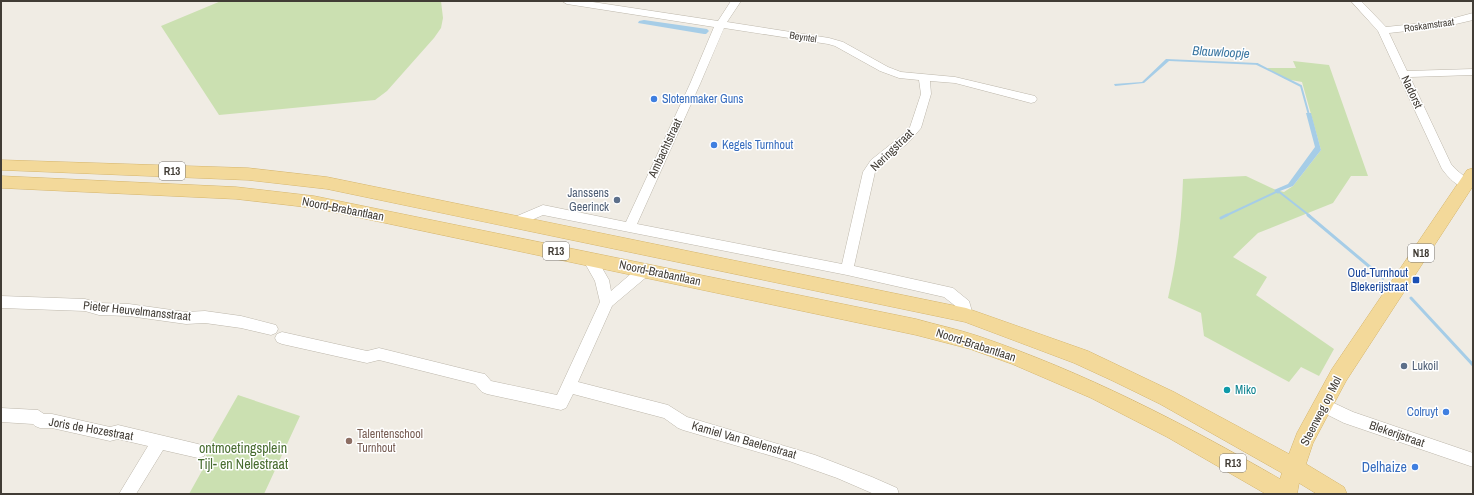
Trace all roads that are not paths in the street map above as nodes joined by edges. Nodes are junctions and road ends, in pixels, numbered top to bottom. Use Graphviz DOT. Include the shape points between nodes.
graph roads {
  1 [pos="567,1"];
  2 [pos="736,1"];
  3 [pos="1356,1"];
  4 [pos="592,3"];
  5 [pos="1473,16"];
  6 [pos="720,25"];
  7 [pos="1383,30"];
  8 [pos="1473,72"];
  9 [pos="1404,74"];
  10 [pos="924,78"];
  11 [pos="1031,99"];
  12 [pos="1,165"];
  13 [pos="1470,179"];
  14 [pos="1,182"];
  15 [pos="514,222"];
  16 [pos="628,228"];
  17 [pos="502,240"];
  18 [pos="589,258"];
  19 [pos="645,270"];
  20 [pos="847,270"];
  21 [pos="1,302"];
  22 [pos="608,302"];
  23 [pos="966,315"];
  24 [pos="568,386"];
  25 [pos="1323,405"];
  26 [pos="1,416"];
  27 [pos="159,442"];
  28 [pos="198,452"];
  29 [pos="1473,460"];
  30 [pos="1294,468"];
  31 [pos="127,494"];
  32 [pos="891,494"];
  33 [pos="1285,494"];
  34 [pos="1336,494"];
  1 -- 4 [label="street, Beyntel"];
  2 -- 6 [label="street, Ambachtstraat"];
  3 -- 7 [label="street, Nadorst"];
  4 -- 6 [label="street, Beyntel"];
  5 -- 7 [label="street, Roskamstraat" via="1465,20"];
  6 -- 10 [label="street, Beyntel" via="829,41 839,44 884,70"];
  6 -- 16 [label="street, Ambachtstraat"];
  7 -- 9 [label="street, Nadorst"];
  8 -- 9 [label="street"];
  9 -- 13 [label="street, Nadorst" via="1446,166 1453,175"];
  10 -- 11 [label="street, Beyntel" via="956,80"];
  10 -- 20 [label="street, Neringstraat" via="926,94 915,128 875,163 869,172"];
  12 -- 15 [label="main road, Noord-Brabantlaan / R13" via="248,174 327,183"];
  13 -- 25 [label="main road, Steenweg op Mol / N18" via="1339,375"];
  14 -- 17 [label="main road, Noord-Brabantlaan / R13" via="236,192 314,202"];
  15 -- 16 [label="street" via="543,210"];
  15 -- 17 [label="main road"];
  15 -- 23 [label="main road, Noord-Brabantlaan / R13"];
  16 -- 20 [label="street"];
  17 -- 18 [label="main road, Noord-Brabantlaan / R13"];
  18 -- 19 [label="main road, Noord-Brabantlaan / R13"];
  18 -- 22 [label="street" via="602,280"];
  19 -- 22 [label="street"];
  19 -- 33 [label="main road, Noord-Brabantlaan / R13" via="901,324 977,343 1118,401 1160,422"];
  20 -- 23 [label="street" via="948,292 964,305"];
  21 -- 24 [label="street, Pieter Heuvelmansstraat" via="86,305 99,309 241,322 367,357 379,354 480,379 487,387 556,403 561,403"];
  22 -- 24 [label="street"];
  23 -- 30 [label="main road, Noord-Brabantlaan / R13" via="1087,360 1167,398"];
  24 -- 32 [label="street, Kamiel Van Baelenstraat" via="668,412 683,423 807,459"];
  25 -- 29 [label="street, Blekerijstraat" via="1349,418"];
  25 -- 30 [label="main road, Steenweg op Mol / N18" via="1304,440"];
  26 -- 27 [label="street, Joris de Hozestraat" via="38,417 40,420 110,434 118,432"];
  27 -- 28 [label="street, Joris de Hozestraat"];
  27 -- 31 [label="street"];
  30 -- 33 [label="main road, Steenweg op Mol / N18"];
  30 -- 34 [label="main road, R13"];
}
